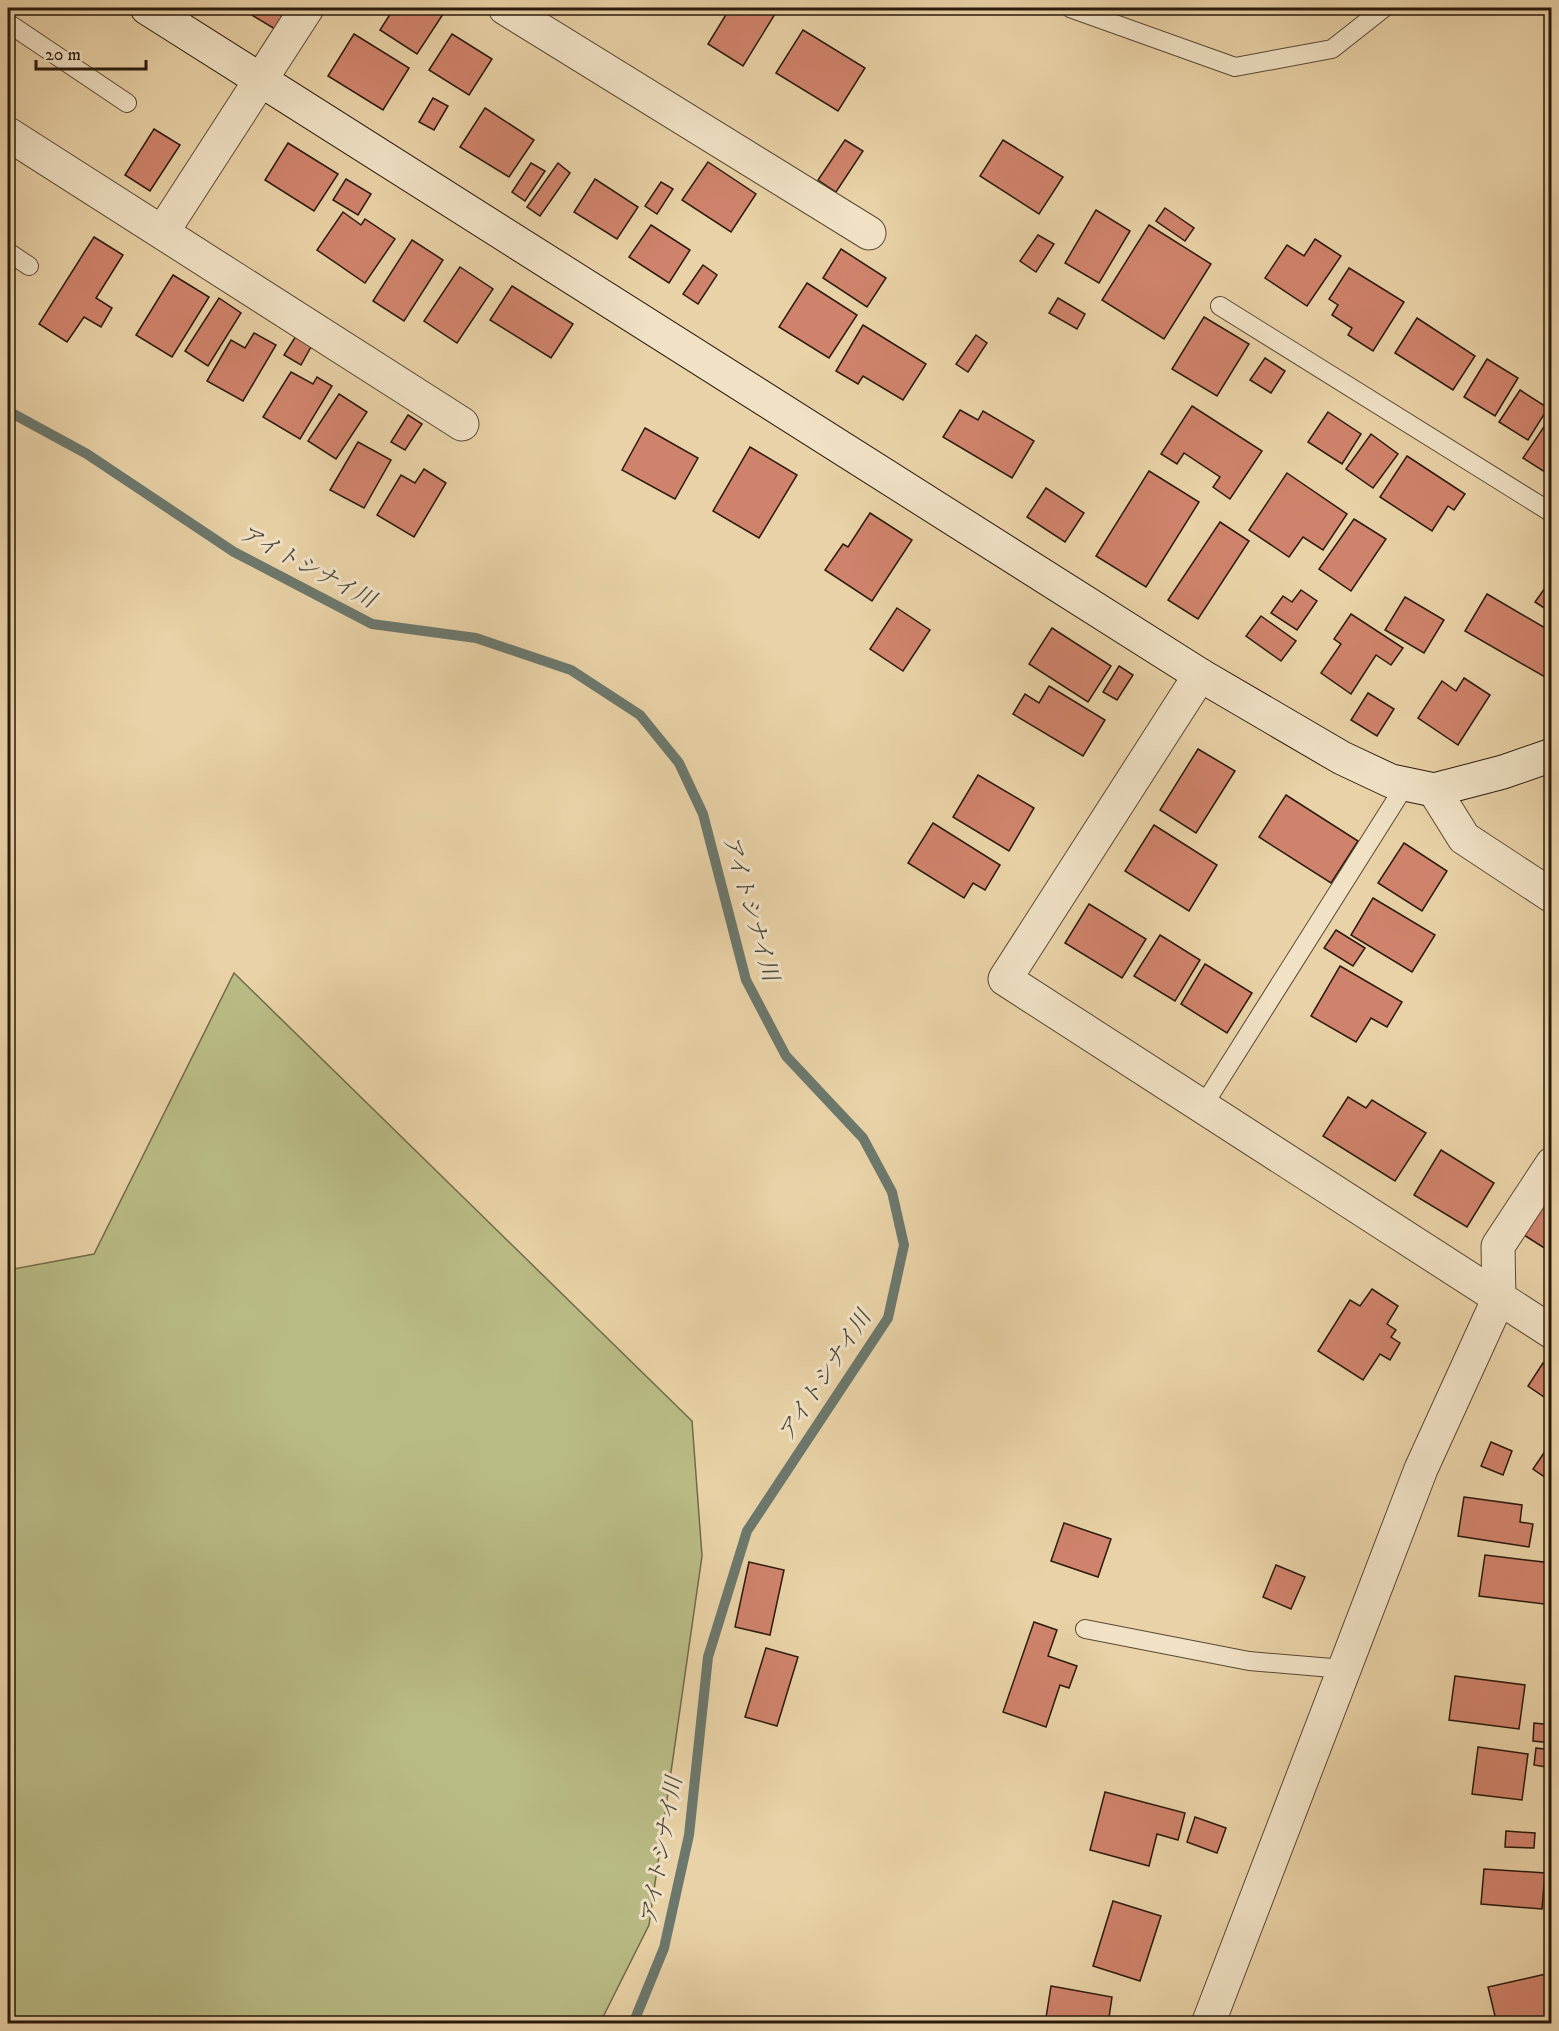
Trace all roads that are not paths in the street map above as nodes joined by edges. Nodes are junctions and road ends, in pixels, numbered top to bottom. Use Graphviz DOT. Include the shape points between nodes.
graph roads {
  1 [pos="147,8"];
  2 [pos="307,8"];
  3 [pos="505,8"];
  4 [pos="1070,8"];
  5 [pos="1384,8"];
  6 [pos="8,23"];
  7 [pos="260,78"];
  8 [pos="127,103"];
  9 [pos="8,134"];
  10 [pos="163,231"];
  11 [pos="868,233"];
  12 [pos="8,252"];
  13 [pos="29,266"];
  14 [pos="1220,306"];
  15 [pos="462,424"];
  16 [pos="1551,513"];
  17 [pos="1200,675"];
  18 [pos="1551,754"];
  19 [pos="1420,787"];
  20 [pos="1551,896"];
  21 [pos="1203,1106"];
  22 [pos="1551,1164"];
  23 [pos="1500,1298"];
  24 [pos="1551,1332"];
  25 [pos="1085,1629"];
  26 [pos="1344,1669"];
  27 [pos="1208,2024"];
  1 -- 7 [label="street"];
  2 -- 7 [label="street"];
  3 -- 11 [label="street"];
  4 -- 5 [label="lane" via="1235,67 1332,49"];
  6 -- 8 [label="lane"];
  7 -- 10 [label="street"];
  7 -- 17 [label="street"];
  9 -- 10 [label="street"];
  10 -- 15 [label="street"];
  12 -- 13 [label="lane"];
  14 -- 16 [label="lane"];
  17 -- 19 [label="street" via="1342,758 1390,781"];
  17 -- 21 [label="street" via="1005,979"];
  18 -- 19 [label="street" via="1503,772"];
  19 -- 20 [label="street" via="1464,838"];
  19 -- 21 [label="lane"];
  21 -- 23 [label="street"];
  22 -- 23 [label="street" via="1498,1246"];
  23 -- 24 [label="street"];
  23 -- 26 [label="street" via="1421,1469"];
  25 -- 26 [label="lane" via="1249,1661"];
  26 -- 27 [label="street"];
}
